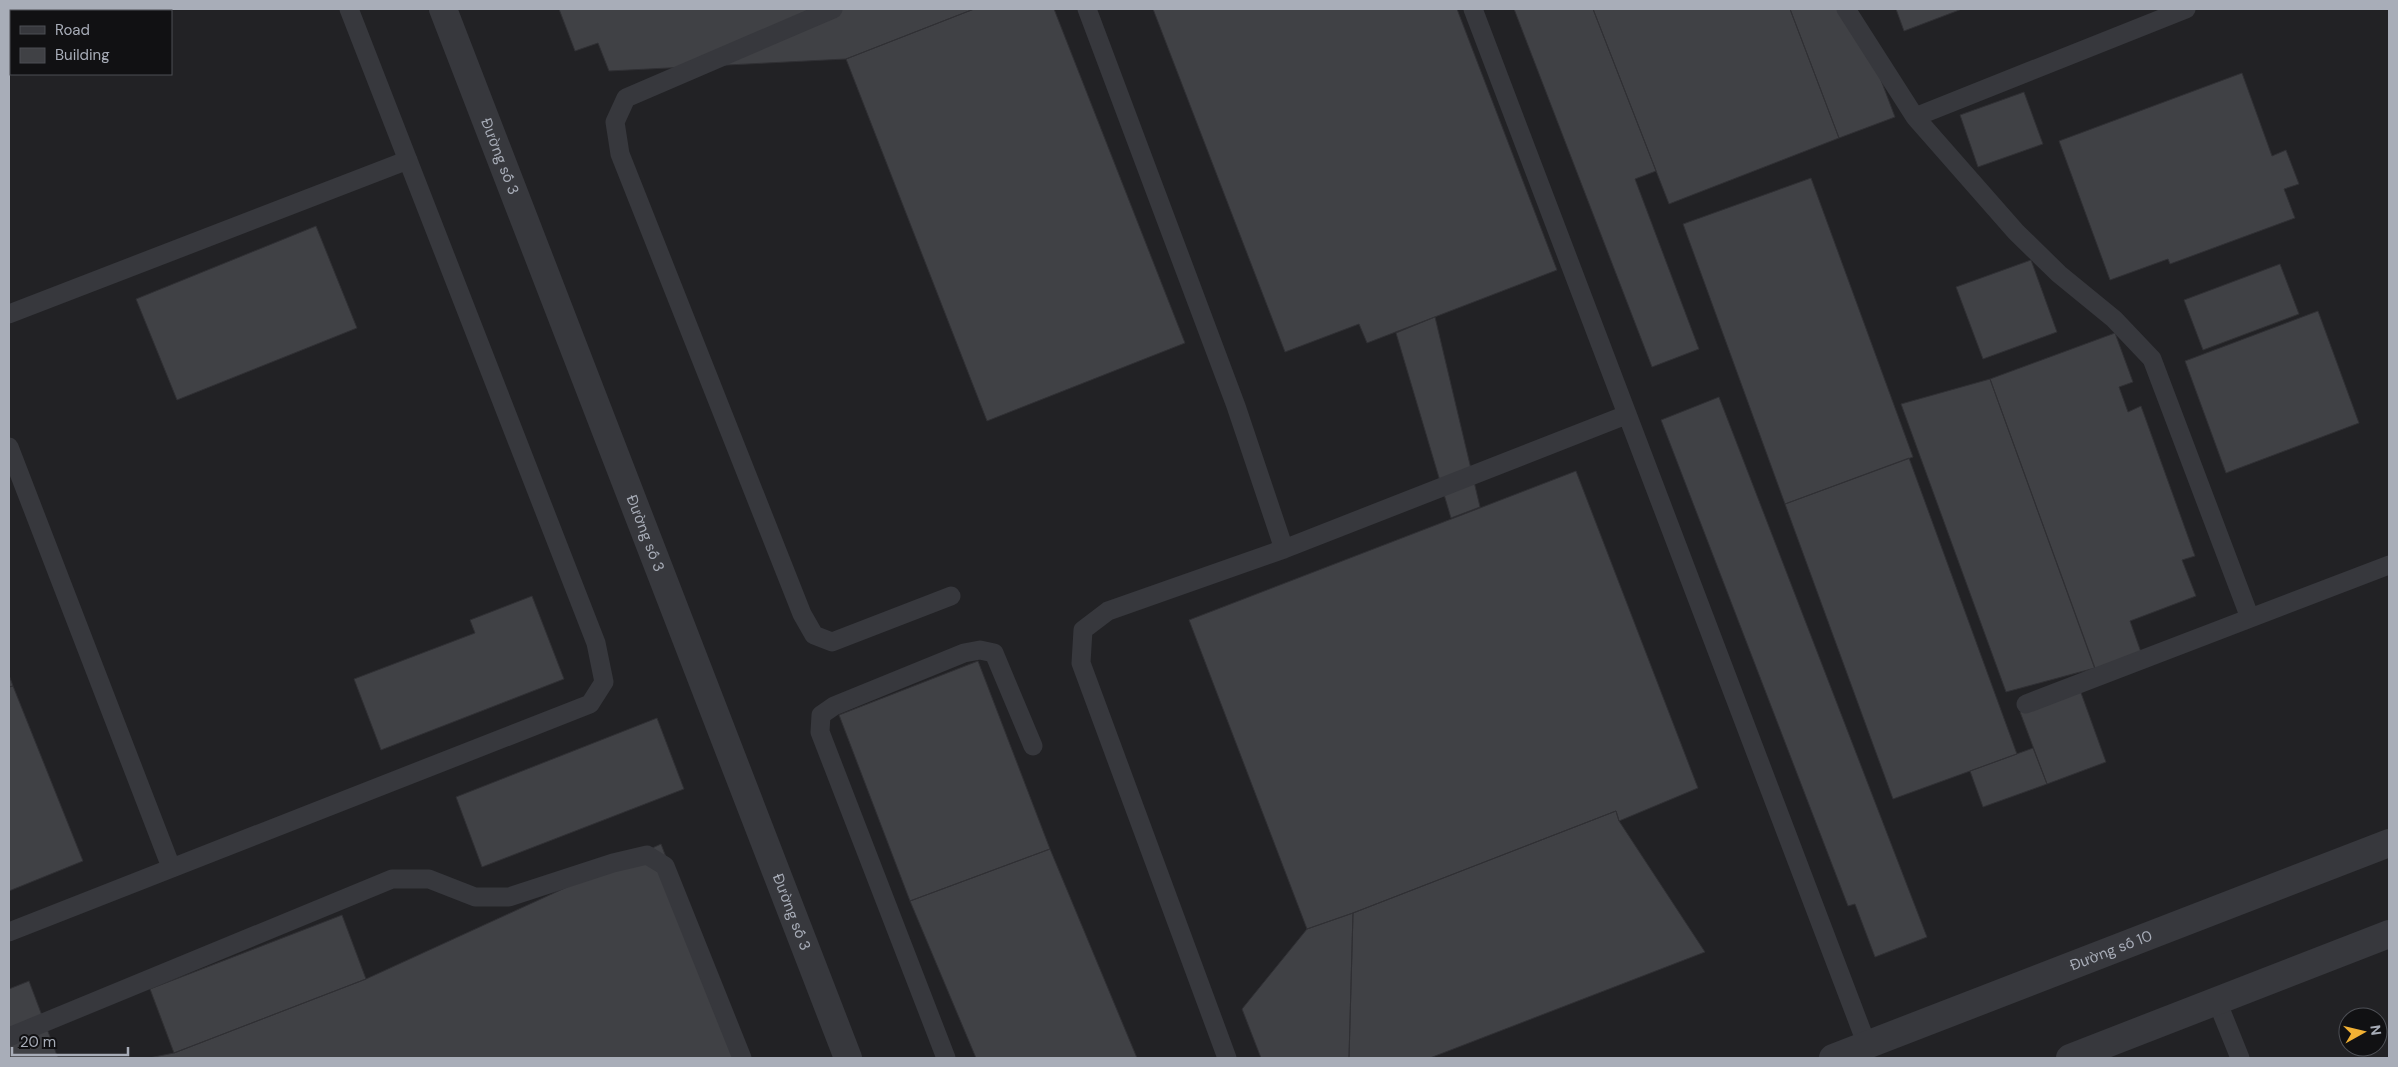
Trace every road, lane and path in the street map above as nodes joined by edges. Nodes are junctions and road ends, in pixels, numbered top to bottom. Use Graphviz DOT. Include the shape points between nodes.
graph roads {
  1 [pos="349,9"];
  2 [pos="443,9"];
  3 [pos="833,9"];
  4 [pos="1087,9"];
  5 [pos="1474,9"];
  6 [pos="1846,9"];
  7 [pos="2186,9"];
  8 [pos="1915,117"];
  9 [pos="408,160"];
  10 [pos="9,314"];
  11 [pos="1626,415"];
  12 [pos="9,447"];
  13 [pos="1284,549"];
  14 [pos="2389,565"];
  15 [pos="951,596"];
  16 [pos="2250,618"];
  17 [pos="2026,704"];
  18 [pos="1033,746"];
  19 [pos="2389,843"];
  20 [pos="172,867"];
  21 [pos="9,932"];
  22 [pos="2389,934"];
  23 [pos="2217,1001"];
  24 [pos="9,1037"];
  25 [pos="1867,1045"];
  26 [pos="2098,1053"];
  27 [pos="742,1058"];
  28 [pos="848,1058"];
  29 [pos="946,1058"];
  30 [pos="1227,1058"];
  31 [pos="1833,1058"];
  32 [pos="2070,1058"];
  33 [pos="2240,1058"];
  1 -- 9 [label="lane"];
  2 -- 28 [label="street, Đường số 3"];
  3 -- 15 [label="lane" via="626,98 614,122 620,154 798,605 814,635 832,642"];
  4 -- 13 [label="lane" via="1233,397"];
  5 -- 11 [label="lane"];
  6 -- 8 [label="lane"];
  7 -- 8 [label="lane"];
  8 -- 16 [label="lane" via="2016,232 2059,274 2114,319 2152,359"];
  9 -- 10 [label="lane"];
  9 -- 20 [label="lane" via="596,644 604,682 590,704"];
  11 -- 13 [label="lane"];
  11 -- 25 [label="lane"];
  12 -- 20 [label="lane"];
  13 -- 30 [label="lane" via="1108,611 1083,630 1081,663"];
  14 -- 16 [label="lane"];
  16 -- 17 [label="lane"];
  18 -- 29 [label="lane" via="994,653 980,650 964,653 834,706 821,715 820,732"];
  19 -- 25 [label="street, Đường số 10"];
  20 -- 21 [label="lane"];
  22 -- 23 [label="street"];
  23 -- 26 [label="street"];
  23 -- 33 [label="lane"];
  24 -- 27 [label="lane" via="392,879 430,879 475,897 509,897 647,855 665,866"];
  25 -- 31 [label="street, Đường số 10"];
  26 -- 32 [label="street"];
}
